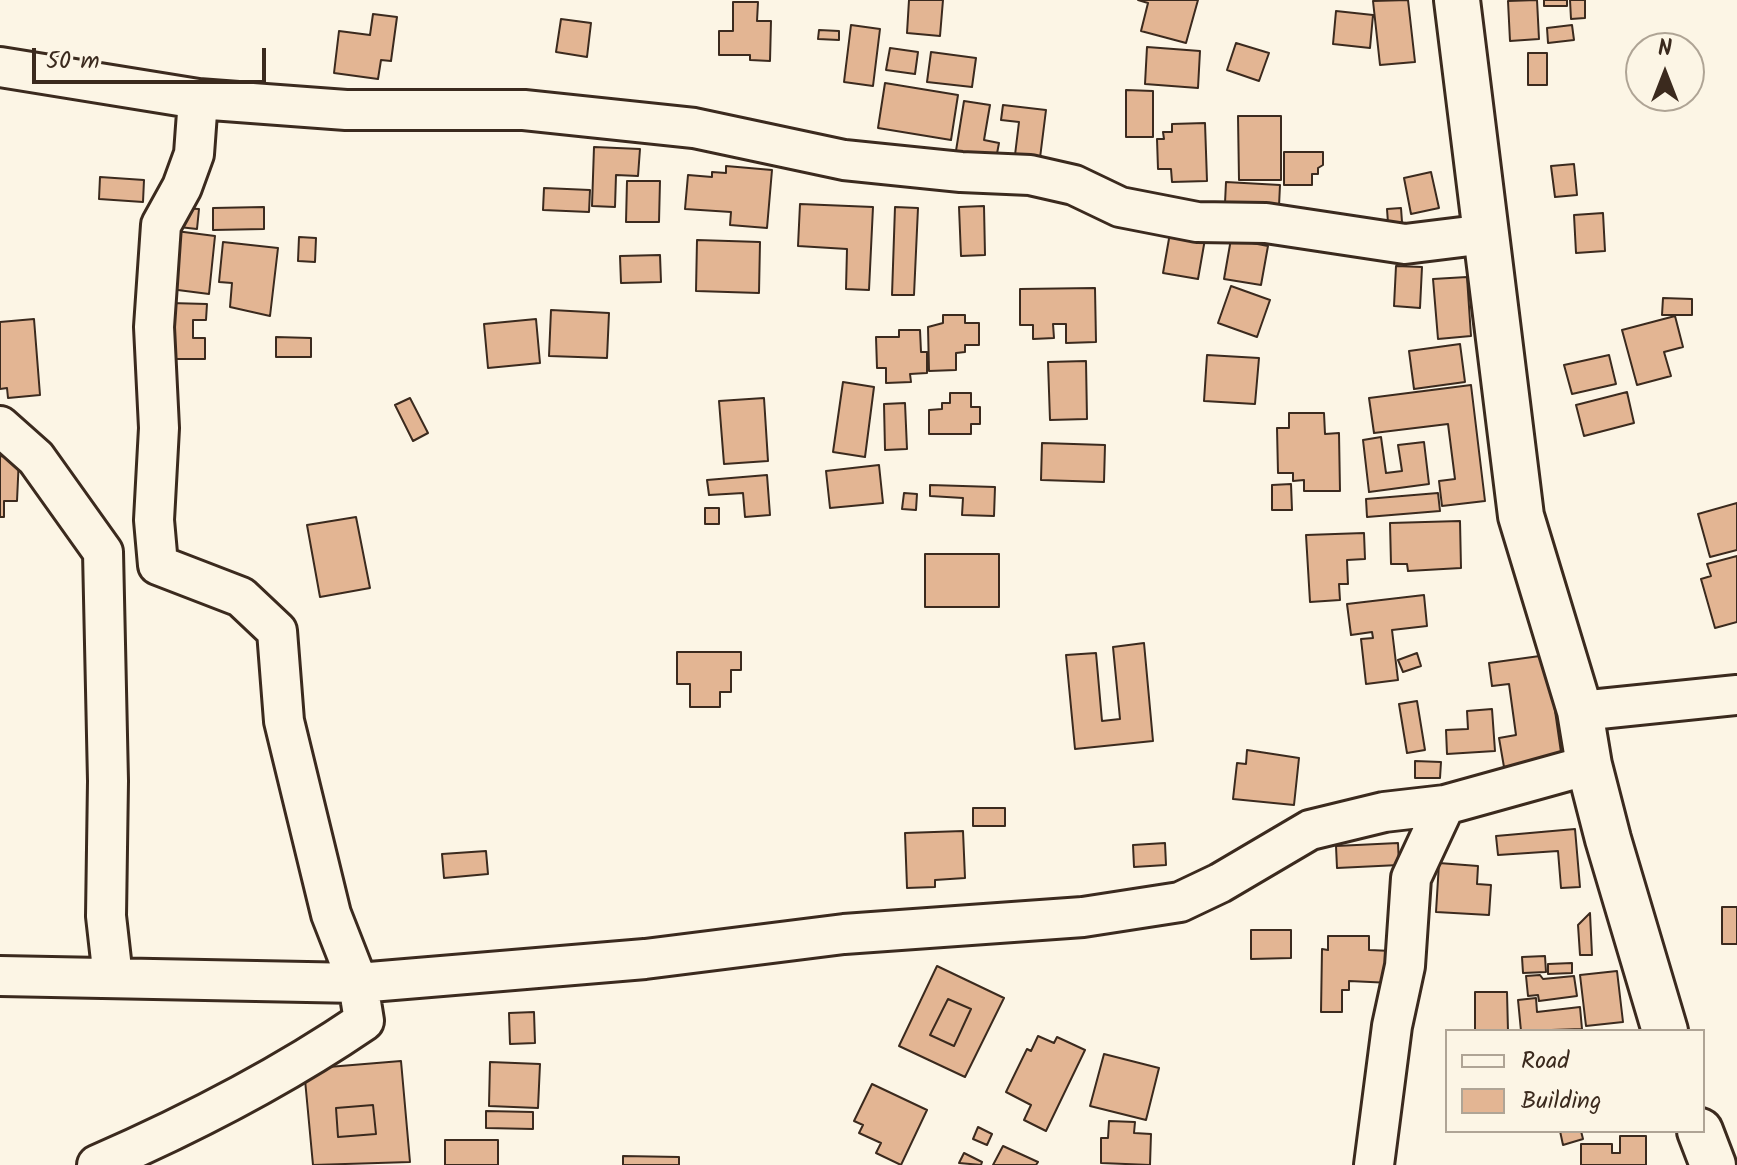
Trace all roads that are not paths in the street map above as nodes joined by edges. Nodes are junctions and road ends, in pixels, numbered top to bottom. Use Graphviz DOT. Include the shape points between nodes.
graph roads {
  1 [pos="1457,0"];
  2 [pos="0,67"];
  3 [pos="198,99"];
  4 [pos="1486,234"];
  5 [pos="0,426"];
  6 [pos="1737,695"];
  7 [pos="1580,711"];
  8 [pos="1589,765"];
  9 [pos="1445,805"];
  10 [pos="0,976"];
  11 [pos="113,978"];
  12 [pos="358,983"];
  13 [pos="1664,1029"];
  14 [pos="1701,1133"];
  15 [pos="97,1165"];
  16 [pos="1374,1165"];
  17 [pos="1713,1165"];
  1 -- 4 [label="street"];
  2 -- 3 [label="street"];
  3 -- 4 [label="street" via="346,110 539,111 694,128 844,160 1030,175 1074,185 1120,207 1197,222 1266,223 1405,244"];
  3 -- 12 [label="street" via="194,154 161,225 154,327 158,565 241,597 277,631 284,721 331,914"];
  4 -- 7 [label="street" via="1521,516"];
  5 -- 11 [label="street" via="36,458 103,552 106,916"];
  6 -- 7 [label="street"];
  7 -- 8 [label="street"];
  8 -- 9 [label="street"];
  8 -- 13 [label="street"];
  9 -- 12 [label="street" via="1384,812 1310,830 1180,902 1083,917 844,934 645,959"];
  9 -- 16 [label="street" via="1411,878 1405,966"];
  10 -- 11 [label="street"];
  11 -- 12 [label="street"];
  12 -- 15 [label="street" via="364,1021 200,1120"];
  14 -- 17 [label="street"];
}
